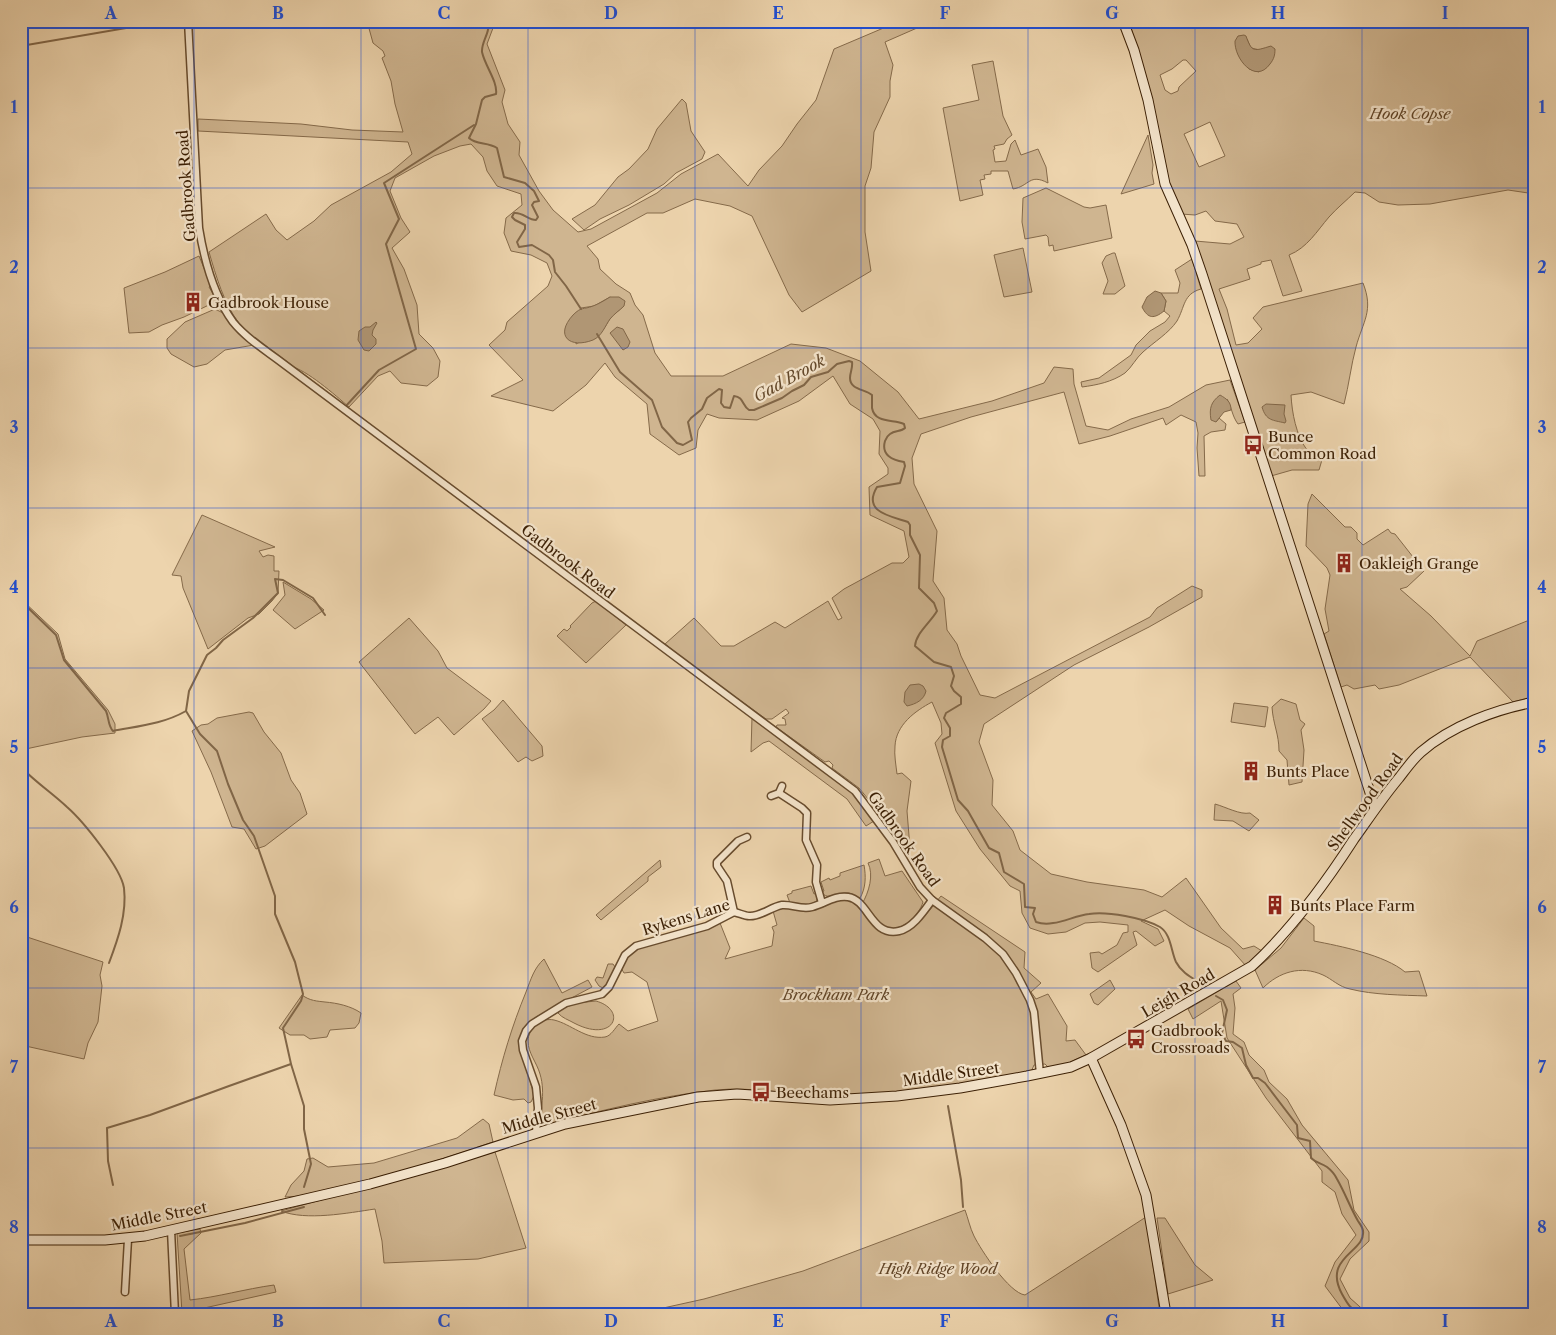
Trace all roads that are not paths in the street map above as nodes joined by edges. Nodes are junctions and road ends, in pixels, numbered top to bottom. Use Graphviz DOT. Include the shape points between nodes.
graph roads {
  1 [pos="188,21"];
  2 [pos="1123,21"];
  3 [pos="1535,702"];
  4 [pos="771,796"];
  5 [pos="1375,808"];
  6 [pos="747,837"];
  7 [pos="932,900"];
  8 [pos="822,902"];
  9 [pos="734,912"];
  10 [pos="1252,966"];
  11 [pos="1091,1058"];
  12 [pos="1040,1074"];
  13 [pos="536,1132"];
  14 [pos="171,1230"];
  15 [pos="128,1239"];
  16 [pos="21,1240"];
  17 [pos="125,1292"];
  18 [pos="175,1314"];
  19 [pos="1166,1314"];
  1 -- 7 [label="street, Gadbrook Road" via="202,248 222,302 234,322 256,344 855,791"];
  2 -- 5 [label="street" via="1145,91 1165,184 1202,274"];
  3 -- 5 [label="street, Shellwood Road" via="1506,709 1446,733 1419,753"];
  4 -- 8 [label="street" via="780,790 807,814 806,840 816,865 816,882"];
  5 -- 10 [label="street, Shellwood Road" via="1315,893 1273,946"];
  6 -- 9 [label="street" via="738,841 717,862"];
  7 -- 8 [label="street, Rykens Lane" via="909,927 892,932 877,925 852,898 838,897"];
  7 -- 12 [label="street, Gadbrook Road" via="985,938 1016,973 1034,1012"];
  8 -- 9 [label="street, Rykens Lane" via="802,908 782,905 749,916"];
  9 -- 13 [label="street, Rykens Lane" via="707,926 636,946 625,955 602,994 566,1004 532,1024 522,1041 536,1087"];
  10 -- 11 [label="street, Leigh Road"];
  11 -- 12 [label="street, Middle Street" via="1071,1067"];
  11 -- 19 [label="street" via="1121,1125 1146,1196"];
  12 -- 13 [label="street, Middle Street" via="945,1090 860,1099 736,1094 704,1097 600,1116"];
  13 -- 14 [label="street, Middle Street" via="370,1184"];
  14 -- 15 [label="street, Middle Street"];
  14 -- 18 [label="street"];
  15 -- 16 [label="street, Middle Street"];
  15 -- 17 [label="street"];
}
